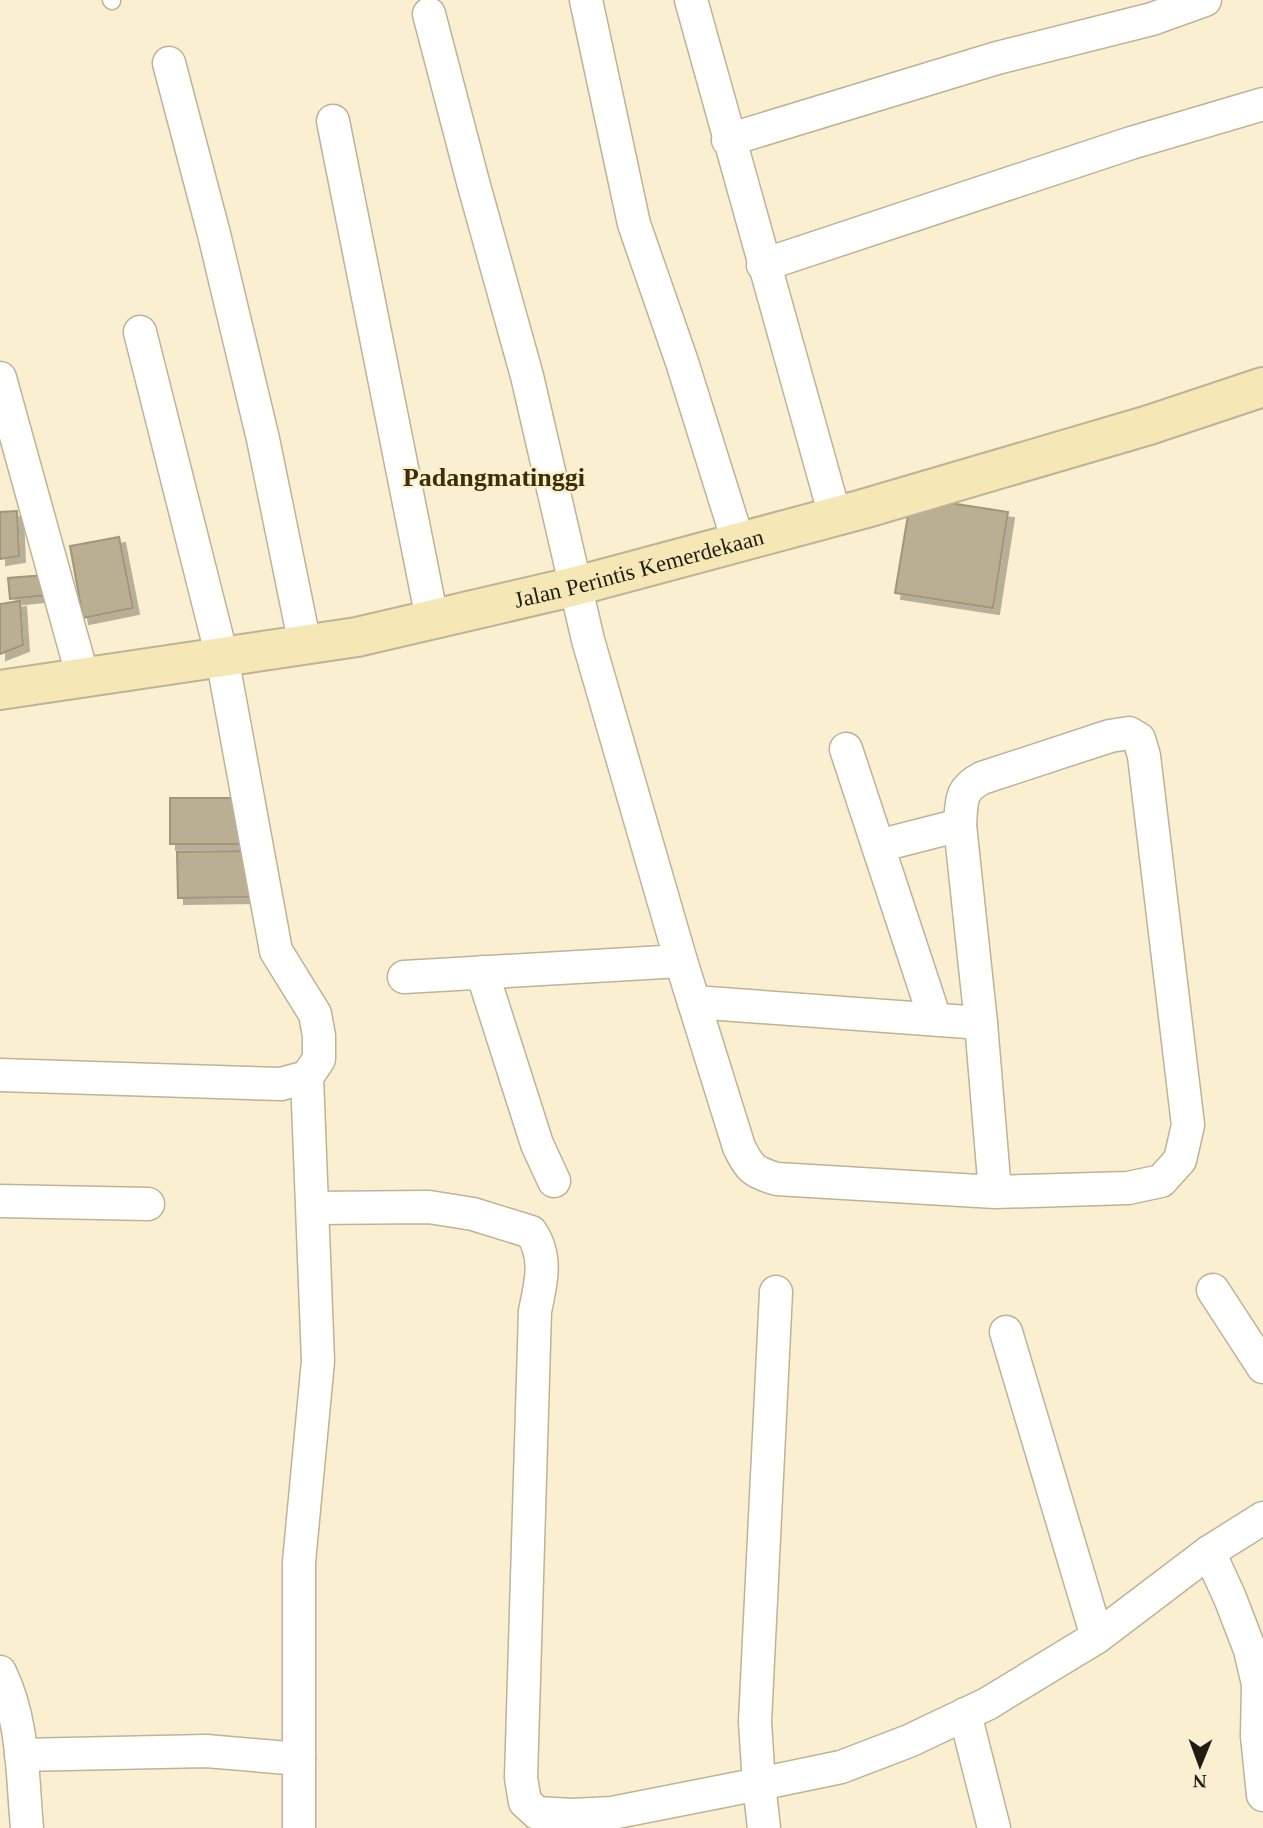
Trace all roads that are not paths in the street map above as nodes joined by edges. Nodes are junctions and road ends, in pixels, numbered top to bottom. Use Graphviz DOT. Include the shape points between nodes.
graph roads {
  1 [pos="586,0"];
  2 [pos="691,0"];
  3 [pos="1205,0"];
  4 [pos="429,14"];
  5 [pos="169,63"];
  6 [pos="1263,104"];
  7 [pos="332,121"];
  8 [pos="728,140"];
  9 [pos="763,265"];
  10 [pos="141,332"];
  11 [pos="0,378"];
  12 [pos="1263,387"];
  13 [pos="835,516"];
  14 [pos="738,541"];
  15 [pos="576,586"];
  16 [pos="432,619"];
  17 [pos="305,645"];
  18 [pos="222,657"];
  19 [pos="83,678"];
  20 [pos="0,690"];
  21 [pos="846,749"];
  22 [pos="960,825"];
  23 [pos="878,846"];
  24 [pos="681,961"];
  25 [pos="482,972"];
  26 [pos="404,977"];
  27 [pos="694,1002"];
  28 [pos="935,1019"];
  29 [pos="981,1023"];
  30 [pos="0,1075"];
  31 [pos="307,1077"];
  32 [pos="554,1181"];
  33 [pos="995,1192"];
  34 [pos="0,1200"];
  35 [pos="148,1205"];
  36 [pos="313,1208"];
  37 [pos="1213,1290"];
  38 [pos="776,1292"];
  39 [pos="1006,1332"];
  40 [pos="1263,1367"];
  41 [pos="1263,1518"];
  42 [pos="1209,1552"];
  43 [pos="1097,1637"];
  44 [pos="0,1672"];
  45 [pos="965,1714"];
  46 [pos="1260,1726"];
  47 [pos="21,1755"];
  48 [pos="299,1759"];
  49 [pos="759,1784"];
  50 [pos="1263,1795"];
  51 [pos="27,1828"];
  52 [pos="299,1828"];
  53 [pos="764,1828"];
  54 [pos="994,1828"];
  1 -- 14 [label="street" via="634,225"];
  2 -- 8 [label="street"];
  3 -- 8 [label="street" via="1153,19 998,58"];
  4 -- 15 [label="street" via="527,376"];
  5 -- 17 [label="street" via="263,439"];
  6 -- 9 [label="street"];
  7 -- 16 [label="street"];
  8 -- 9 [label="street"];
  9 -- 13 [label="street"];
  10 -- 18 [label="street"];
  11 -- 19 [label="street"];
  12 -- 13 [label="street, Jalan Perintis Kemerdekaan"];
  13 -- 14 [label="street, Jalan Perintis Kemerdekaan"];
  14 -- 15 [label="street, Jalan Perintis Kemerdekaan"];
  15 -- 16 [label="street, Jalan Perintis Kemerdekaan"];
  15 -- 24 [label="street"];
  16 -- 17 [label="street, Jalan Perintis Kemerdekaan" via="357,638"];
  17 -- 18 [label="street, Jalan Perintis Kemerdekaan"];
  18 -- 19 [label="street, Jalan Perintis Kemerdekaan"];
  18 -- 31 [label="street" via="276,951 315,1014 319,1059"];
  19 -- 20 [label="street, Jalan Perintis Kemerdekaan"];
  21 -- 23 [label="street"];
  22 -- 23 [label="street"];
  22 -- 29 [label="street"];
  22 -- 33 [label="street" via="962,796 982,778 1110,736 1129,733 1139,739 1188,1125 1181,1160 1161,1181 1128,1188"];
  23 -- 28 [label="street"];
  24 -- 25 [label="street"];
  24 -- 27 [label="street"];
  25 -- 26 [label="street"];
  25 -- 32 [label="street" via="537,1144"];
  27 -- 28 [label="street"];
  27 -- 33 [label="street" via="739,1147 759,1174 777,1179"];
  28 -- 29 [label="street"];
  29 -- 33 [label="street"];
  30 -- 31 [label="street" via="281,1084"];
  31 -- 36 [label="street"];
  34 -- 35 [label="street"];
  36 -- 48 [label="street" via="318,1361 299,1562"];
  36 -- 49 [label="street" via="429,1207 473,1214 531,1232 540,1245 543,1272 535,1311 521,1765 525,1802 537,1812 612,1813"];
  37 -- 40 [label="street"];
  38 -- 49 [label="street" via="755,1722"];
  39 -- 43 [label="street"];
  41 -- 42 [label="street"];
  42 -- 43 [label="street"];
  42 -- 46 [label="street" via="1250,1650"];
  43 -- 45 [label="street"];
  44 -- 47 [label="street" via="14,1704"];
  45 -- 49 [label="street" via="841,1767"];
  45 -- 54 [label="street"];
  46 -- 50 [label="street"];
  47 -- 48 [label="street" via="206,1751"];
  47 -- 51 [label="street"];
  48 -- 52 [label="street"];
  49 -- 53 [label="street"];
}
